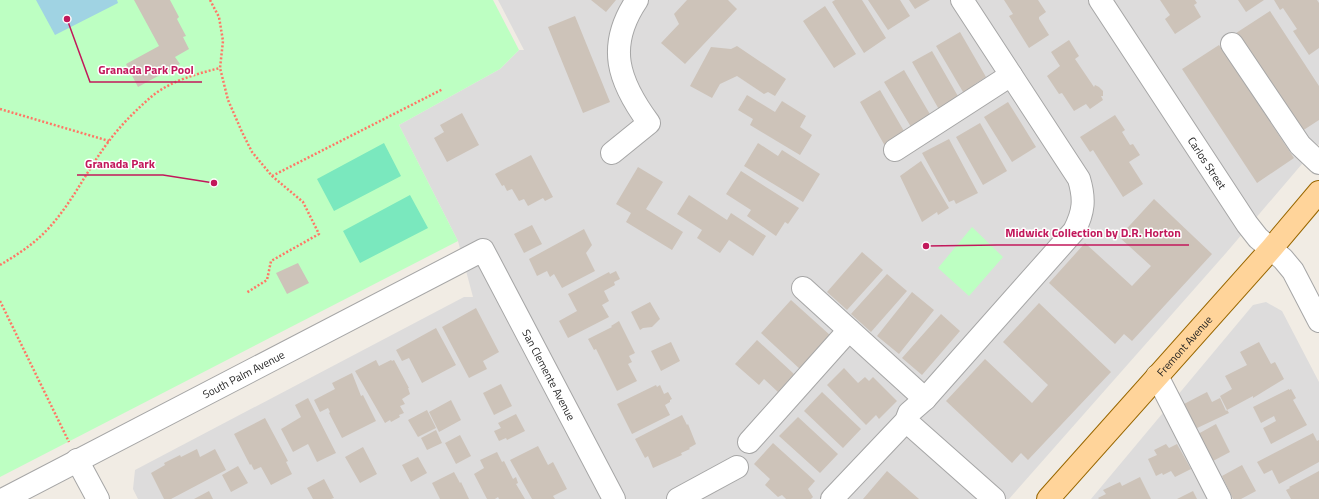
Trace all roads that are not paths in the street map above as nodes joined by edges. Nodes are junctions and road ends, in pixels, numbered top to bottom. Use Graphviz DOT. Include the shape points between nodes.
graph roads {
  1 [pos="637,0"];
  2 [pos="962,0"];
  3 [pos="1100,0"];
  4 [pos="1232,44"];
  5 [pos="1011,75"];
  6 [pos="895,150"];
  7 [pos="612,153"];
  8 [pos="1319,163"];
  9 [pos="1319,192"];
  10 [pos="1271,249"];
  11 [pos="483,250"];
  12 [pos="803,288"];
  13 [pos="1319,321"];
  14 [pos="849,330"];
  15 [pos="1157,376"];
  16 [pos="925,399"];
  17 [pos="906,422"];
  18 [pos="749,442"];
  19 [pos="74,452"];
  20 [pos="737,467"];
  21 [pos="4,499"];
  22 [pos="98,499"];
  23 [pos="614,499"];
  24 [pos="678,499"];
  25 [pos="832,499"];
  26 [pos="994,499"];
  27 [pos="1048,499"];
  28 [pos="1220,499"];
  1 -- 7 [label="street" via="623,24 619,38 619,65 631,95 649,123"];
  2 -- 5 [label="street"];
  3 -- 10 [label="street, Carlos Street" via="1247,224"];
  4 -- 8 [label="street" via="1300,145"];
  5 -- 6 [label="street"];
  5 -- 16 [label="street" via="1078,179 1082,191 1081,218 1074,231"];
  9 -- 10 [label="main road, Fremont Avenue"];
  10 -- 13 [label="street, Carlos Street" via="1293,271"];
  10 -- 15 [label="main road, Fremont Avenue"];
  11 -- 19 [label="street, South Palm Avenue"];
  11 -- 23 [label="street, San Clemente Avenue"];
  12 -- 14 [label="street"];
  14 -- 16 [label="street"];
  14 -- 18 [label="street"];
  15 -- 27 [label="main road, Fremont Avenue"];
  15 -- 28 [label="street"];
  16 -- 17 [label="street" via="909,413"];
  17 -- 25 [label="street"];
  17 -- 26 [label="street"];
  19 -- 21 [label="street, South Palm Avenue"];
  19 -- 22 [label="street"];
  20 -- 24 [label="street"];
}
